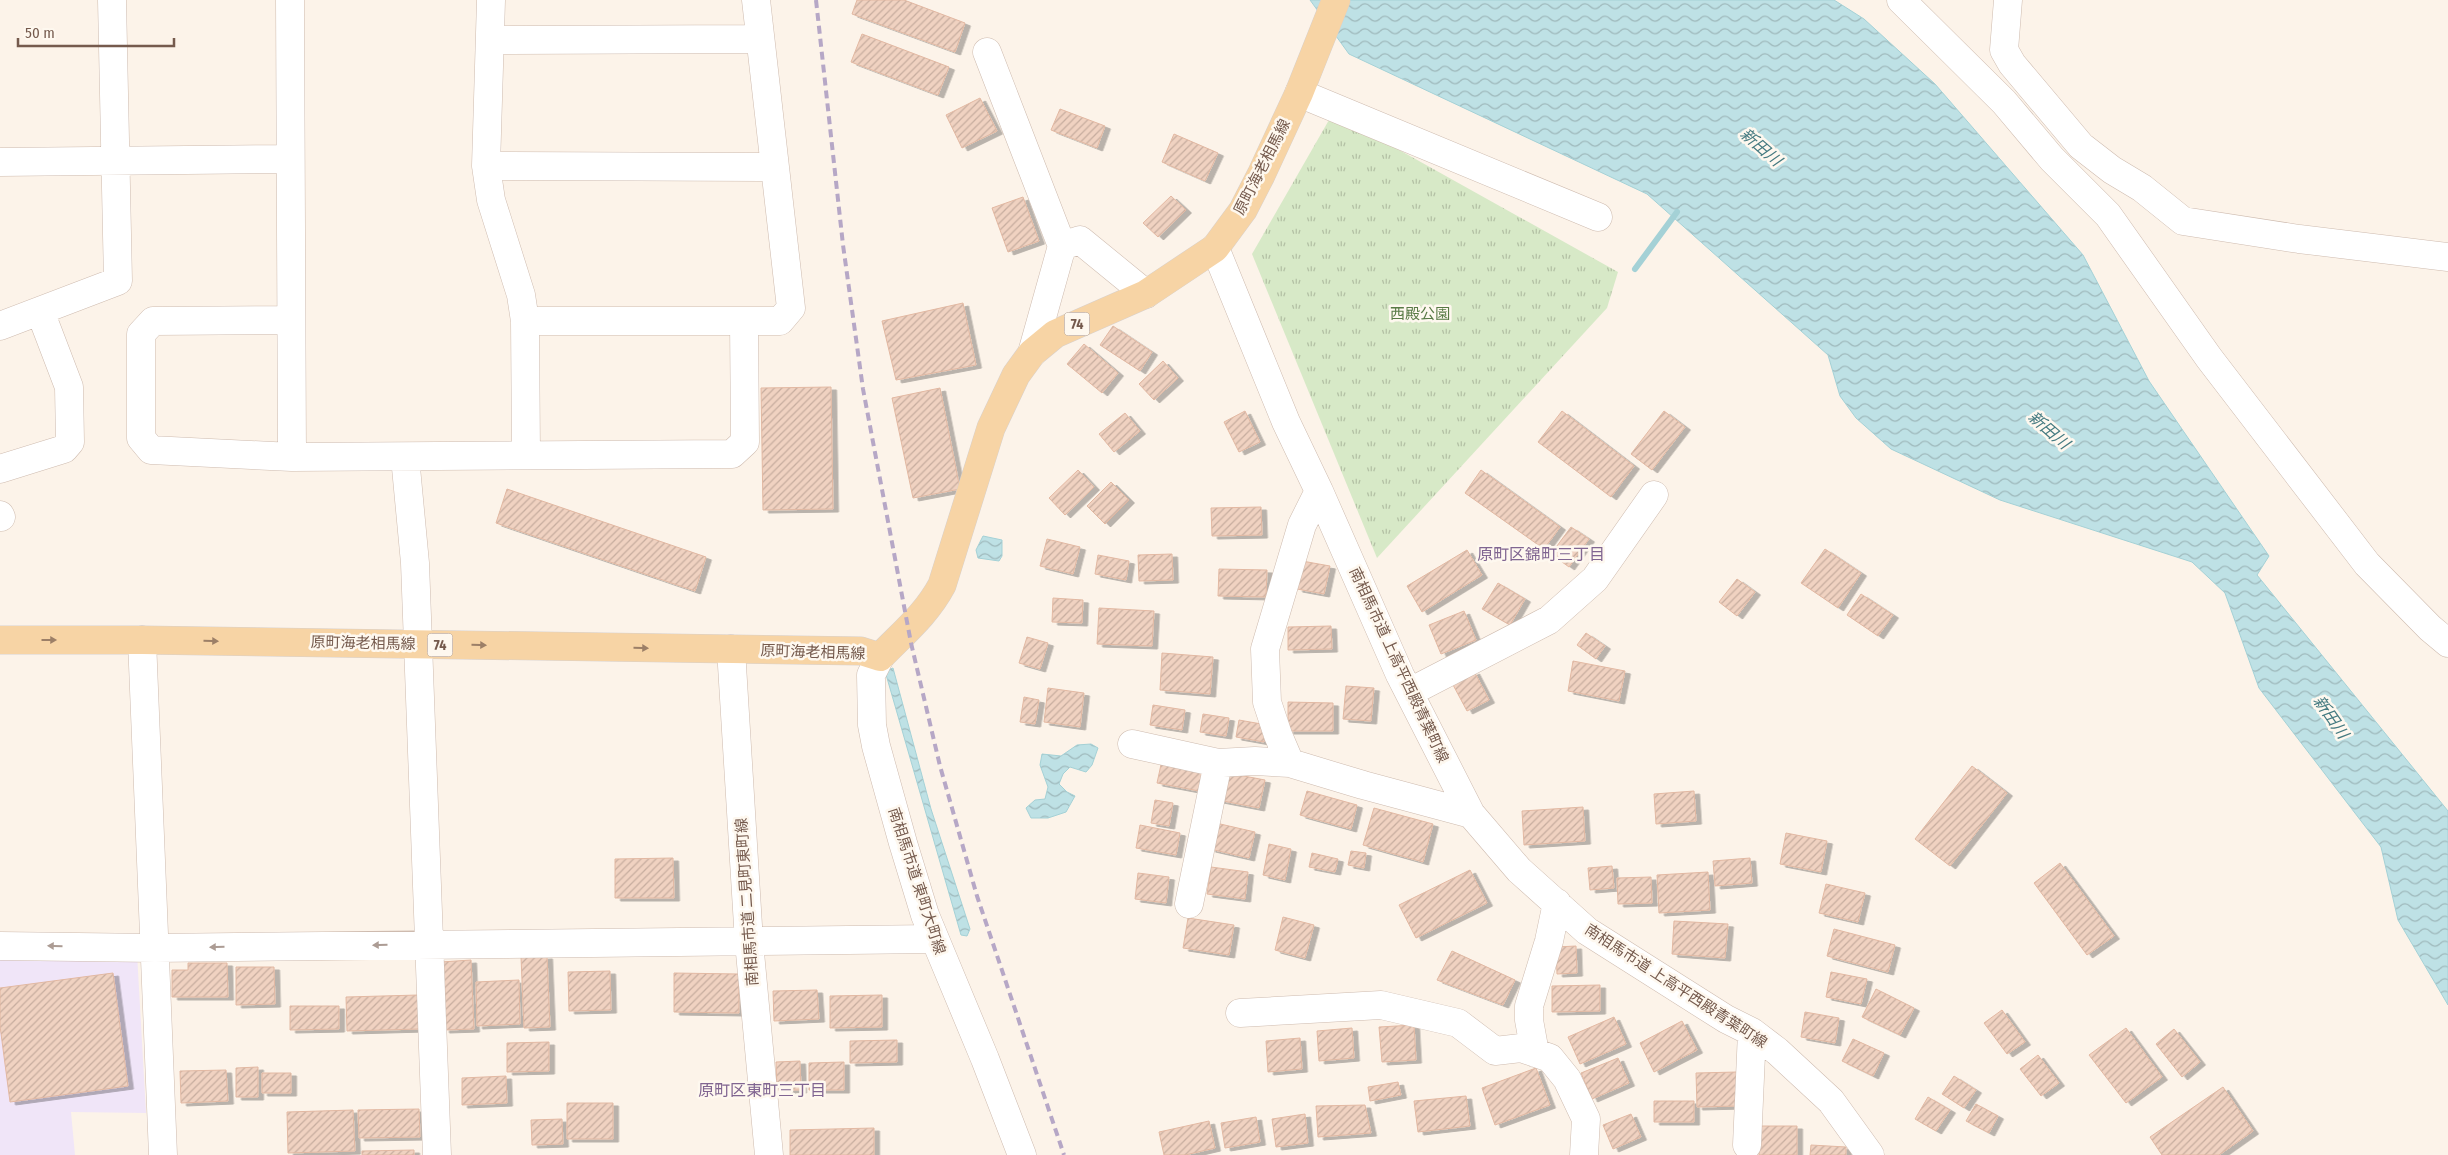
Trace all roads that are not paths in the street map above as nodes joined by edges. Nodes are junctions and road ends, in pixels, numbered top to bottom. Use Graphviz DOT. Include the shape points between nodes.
graph roads {
  1 [pos="112,0"];
  2 [pos="290,0"];
  3 [pos="491,0"];
  4 [pos="756,0"];
  5 [pos="1336,0"];
  6 [pos="1901,0"];
  7 [pos="2008,0"];
  8 [pos="760,39"];
  9 [pos="490,40"];
  10 [pos="988,52"];
  11 [pos="1302,87"];
  12 [pos="290,159"];
  13 [pos="115,160"];
  14 [pos="0,162"];
  15 [pos="486,166"];
  16 [pos="775,167"];
  17 [pos="1598,217"];
  18 [pos="1062,246"];
  19 [pos="1215,248"];
  20 [pos="2448,257"];
  21 [pos="1146,294"];
  22 [pos="40,311"];
  23 [pos="290,320"];
  24 [pos="525,321"];
  25 [pos="744,321"];
  26 [pos="0,326"];
  27 [pos="1032,353"];
  28 [pos="404,456"];
  29 [pos="526,456"];
  30 [pos="292,457"];
  31 [pos="0,470"];
  32 [pos="1319,491"];
  33 [pos="1654,495"];
  34 [pos="0,640"];
  35 [pos="142,640"];
  36 [pos="2448,643"];
  37 [pos="418,644"];
  38 [pos="731,649"];
  39 [pos="880,657"];
  40 [pos="1410,692"];
  41 [pos="1132,744"];
  42 [pos="1218,763"];
  43 [pos="1290,763"];
  44 [pos="1472,814"];
  45 [pos="1557,903"];
  46 [pos="1189,904"];
  47 [pos="934,939"];
  48 [pos="748,942"];
  49 [pos="428,944"];
  50 [pos="0,946"];
  51 [pos="155,948"];
  52 [pos="1240,1013"];
  53 [pos="1752,1032"];
  54 [pos="1535,1053"];
  55 [pos="1747,1145"];
  56 [pos="163,1155"];
  57 [pos="437,1155"];
  58 [pos="769,1155"];
  59 [pos="1022,1155"];
  60 [pos="1584,1155"];
  61 [pos="1870,1155"];
  1 -- 13 [label="street"];
  2 -- 12 [label="street"];
  3 -- 9 [label="street"];
  4 -- 8 [label="street"];
  5 -- 11 [label="main road, 原町海老相馬線 / 74"];
  6 -- 36 [label="street" via="2004,102 2052,160 2108,215 2209,358 2367,564"];
  7 -- 20 [label="street" via="2004,50 2012,64 2081,146 2142,188 2182,221"];
  8 -- 9 [label="street"];
  8 -- 16 [label="street"];
  9 -- 15 [label="street"];
  10 -- 18 [label="street"];
  11 -- 17 [label="street"];
  11 -- 19 [label="main road, 原町海老相馬線 / 74" via="1243,210"];
  12 -- 13 [label="street"];
  12 -- 23 [label="street"];
  13 -- 14 [label="street"];
  13 -- 22 [label="street" via="118,281"];
  15 -- 16 [label="street"];
  15 -- 24 [label="street" via="491,200 521,295"];
  16 -- 25 [label="street" via="792,308 780,321"];
  18 -- 21 [label="street" via="1080,240"];
  18 -- 27 [label="street"];
  19 -- 21 [label="main road, 原町海老相馬線 / 74"];
  19 -- 32 [label="street, 南相馬市道 上高平西殿青葉町線" via="1286,422"];
  21 -- 27 [label="main road, 原町海老相馬線 / 74" via="1055,334"];
  22 -- 26 [label="street"];
  22 -- 31 [label="street" via="69,387 70,442 64,449"];
  23 -- 30 [label="street"];
  23 -- 30 [label="street" via="153,321 141,334 141,438 151,450"];
  24 -- 25 [label="street"];
  24 -- 29 [label="street"];
  25 -- 29 [label="street" via="746,442 732,454"];
  27 -- 39 [label="main road, 原町海老相馬線 / 74" via="1012,383 991,428 942,585 917,622"];
  28 -- 29 [label="street"];
  28 -- 30 [label="street"];
  28 -- 37 [label="street" via="415,563"];
  32 -- 40 [label="street, 南相馬市道 上高平西殿青葉町線"];
  32 -- 43 [label="street" via="1302,526 1265,648 1268,702"];
  33 -- 40 [label="street" via="1595,579 1549,620"];
  34 -- 35 [label="main road, 原町海老相馬線 / 74, one-way"];
  35 -- 37 [label="main road, 原町海老相馬線 / 74, one-way"];
  35 -- 51 [label="street"];
  37 -- 38 [label="main road, 原町海老相馬線 / 74, one-way"];
  37 -- 49 [label="street"];
  38 -- 39 [label="main road, 原町海老相馬線 / 74" via="861,651"];
  38 -- 48 [label="street, 南相馬市道 二見町東町線"];
  39 -- 47 [label="street, 南相馬市道 東町大町線" via="871,675 872,726 903,843"];
  40 -- 44 [label="street, 南相馬市道 上高平西殿青葉町線"];
  41 -- 42 [label="street"];
  42 -- 43 [label="street"];
  42 -- 46 [label="street"];
  43 -- 44 [label="street"];
  44 -- 45 [label="street, 南相馬市道 上高平西殿青葉町線" via="1519,870"];
  45 -- 53 [label="street, 南相馬市道 上高平西殿青葉町線" via="1588,931 1726,1019"];
  45 -- 54 [label="street" via="1549,941 1528,1006"];
  47 -- 48 [label="street"];
  47 -- 59 [label="street, 南相馬市道 東町大町線"];
  48 -- 49 [label="street"];
  48 -- 58 [label="street, 南相馬市道 二見町東町線"];
  49 -- 51 [label="street, one-way"];
  49 -- 57 [label="street"];
  51 -- 50 [label="street, one-way"];
  51 -- 56 [label="street"];
  52 -- 54 [label="street" via="1381,1005 1458,1023 1495,1051 1521,1048"];
  53 -- 55 [label="street"];
  53 -- 61 [label="street, 南相馬市道 上高平西殿青葉町線" via="1831,1100"];
  54 -- 60 [label="street" via="1550,1058 1567,1079 1586,1119"];
}
